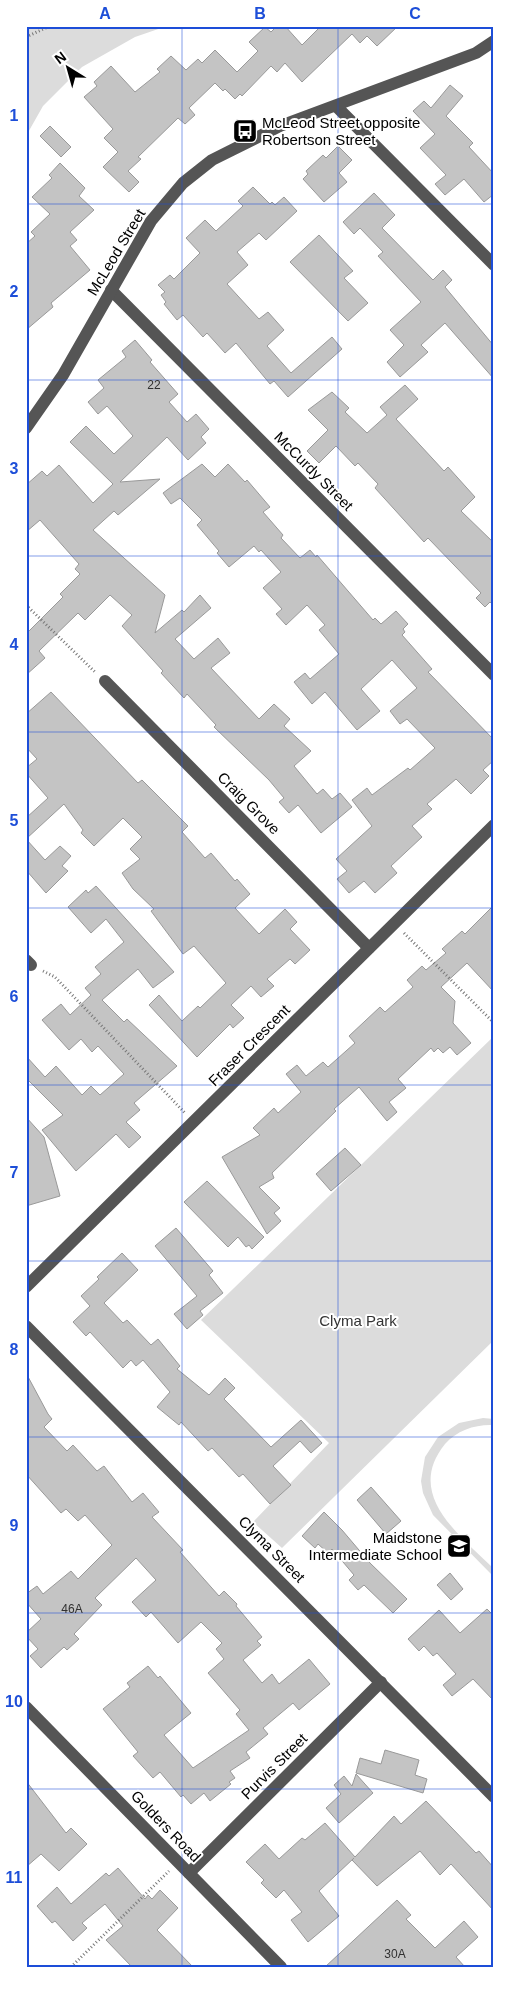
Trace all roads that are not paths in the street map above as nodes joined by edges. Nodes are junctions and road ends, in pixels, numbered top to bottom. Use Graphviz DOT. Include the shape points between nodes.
graph roads {
  1 [pos="494,42"];
  2 [pos="336,106"];
  3 [pos="494,265"];
  4 [pos="111,290"];
  5 [pos="26,428"];
  6 [pos="494,675"];
  7 [pos="105,681"];
  8 [pos="494,825"];
  9 [pos="369,948"];
  10 [pos="26,1286"];
  11 [pos="26,1326"];
  12 [pos="381,1682"];
  13 [pos="26,1707"];
  14 [pos="494,1796"];
  15 [pos="189,1873"];
  16 [pos="281,1967"];
  1 -- 2 [label="street, McLeod Street" via="476,53"];
  2 -- 3 [label="street"];
  2 -- 4 [label="street, McLeod Street" via="280,126 212,160 184,183 151,221"];
  4 -- 5 [label="street, McLeod Street" via="63,375"];
  4 -- 6 [label="street, McCurdy Street"];
  7 -- 9 [label="street, Craig Grove"];
  8 -- 9 [label="street, Fraser Crescent"];
  9 -- 10 [label="street, Fraser Crescent"];
  11 -- 12 [label="street, Clyma Street"];
  12 -- 14 [label="street, Clyma Street"];
  12 -- 15 [label="street, Purvis Street"];
  13 -- 15 [label="street, Golders Road"];
  15 -- 16 [label="street, Golders Road"];
}
